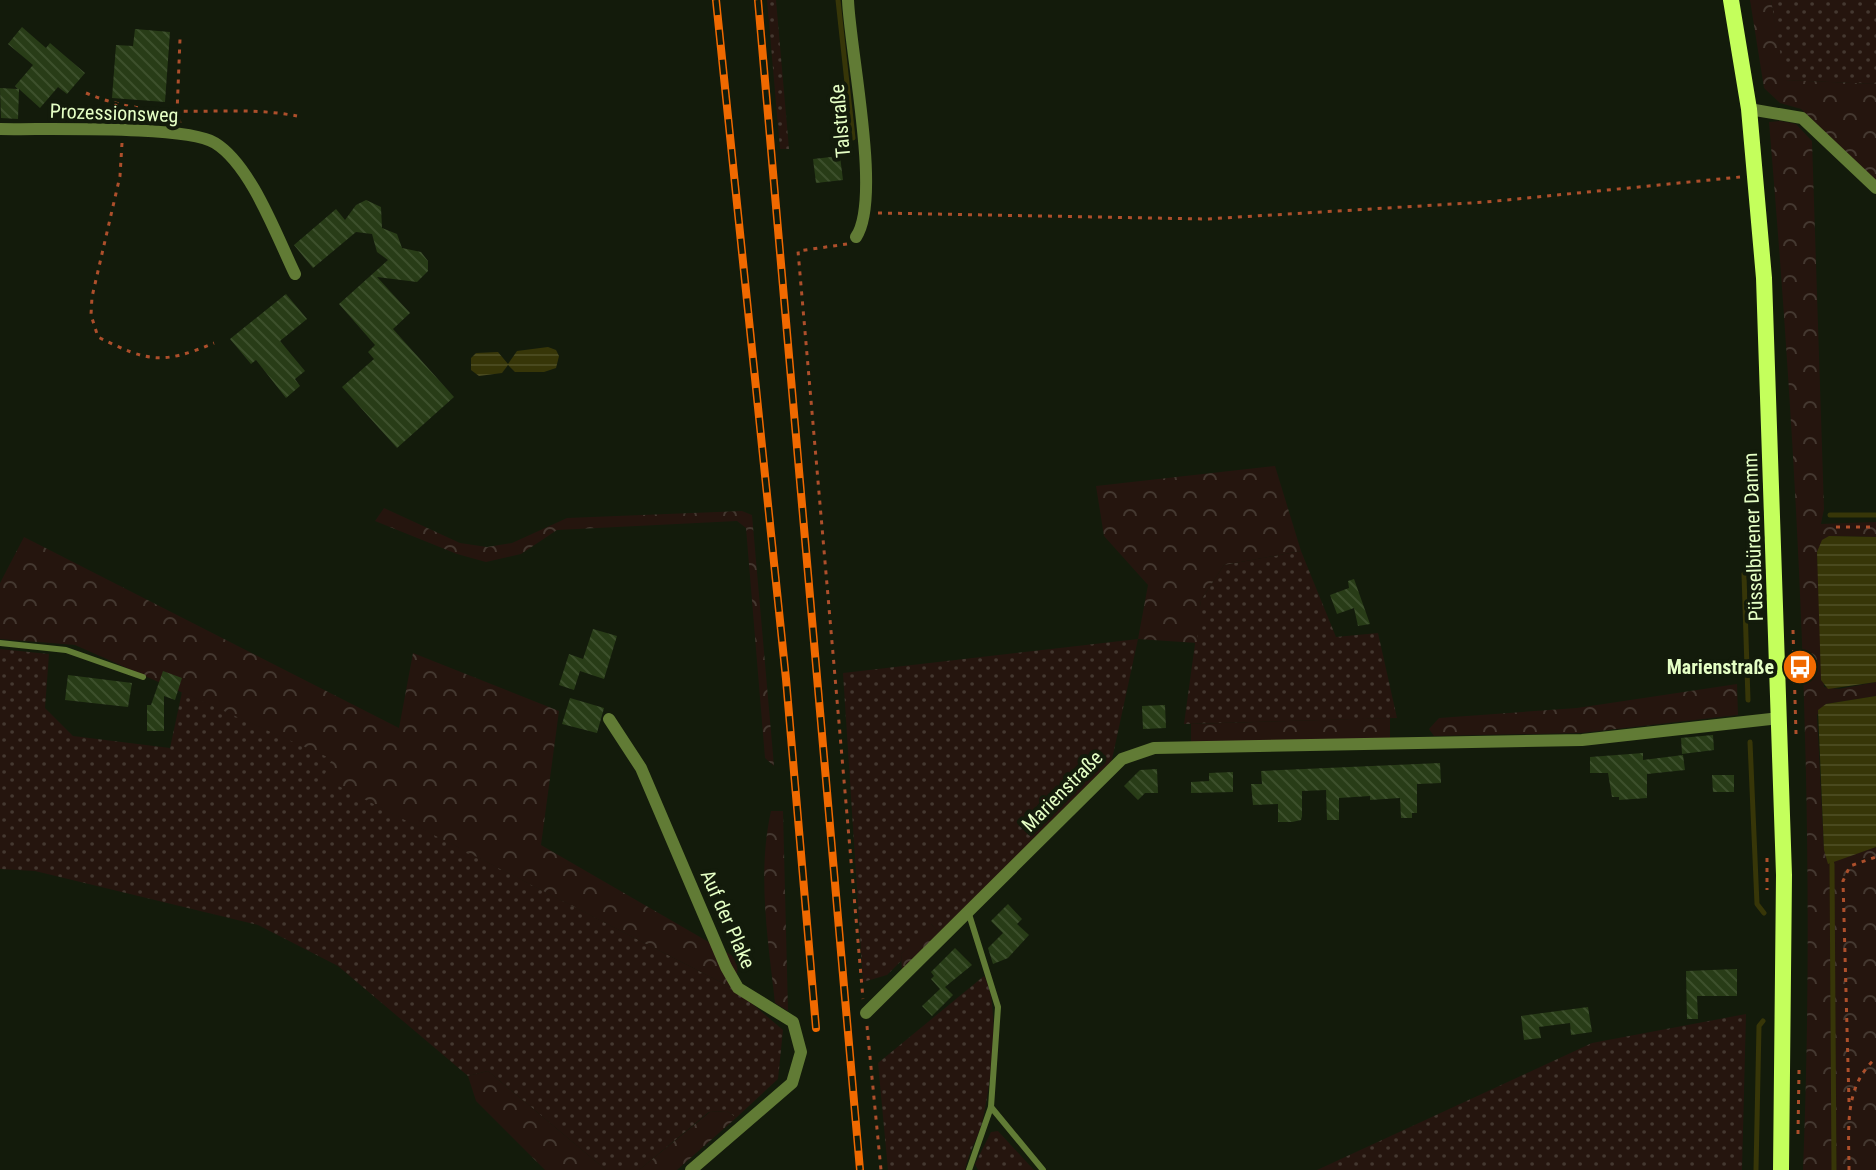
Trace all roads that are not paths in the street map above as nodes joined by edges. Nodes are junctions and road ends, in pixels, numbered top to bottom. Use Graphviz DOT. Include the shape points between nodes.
graph roads {
  1 [pos="848,0"];
  2 [pos="1731,0"];
  3 [pos="1749,109"];
  4 [pos="0,129"];
  5 [pos="1876,188"];
  6 [pos="856,237"];
  7 [pos="295,274"];
  8 [pos="0,643"];
  9 [pos="143,677"];
  10 [pos="1780,718"];
  11 [pos="609,719"];
  12 [pos="968,911"];
  13 [pos="866,1013"];
  14 [pos="991,1107"];
  15 [pos="691,1170"];
  16 [pos="969,1170"];
  17 [pos="1043,1170"];
  18 [pos="1781,1170"];
  1 -- 6 [label="street, Talstraße" via="866,213"];
  2 -- 3 [label="main road, Püsselbürener Damm"];
  3 -- 5 [label="street" via="1802,118"];
  3 -- 10 [label="main road, Püsselbürener Damm" via="1764,278"];
  4 -- 7 [label="street, Prozessionsweg" via="183,134 215,143 255,194"];
  8 -- 9 [label="lane" via="66,650"];
  10 -- 12 [label="street, Marienstraße" via="1582,740 1154,748 1122,759"];
  10 -- 18 [label="main road, Püsselbürener Damm"];
  11 -- 15 [label="street, Auf der Plake" via="641,768 738,988 780,1012 799,1034 801,1052 792,1083"];
  12 -- 13 [label="street, Marienstraße"];
  12 -- 14 [label="lane" via="998,1007"];
  14 -- 16 [label="lane"];
  14 -- 17 [label="lane"];
}
